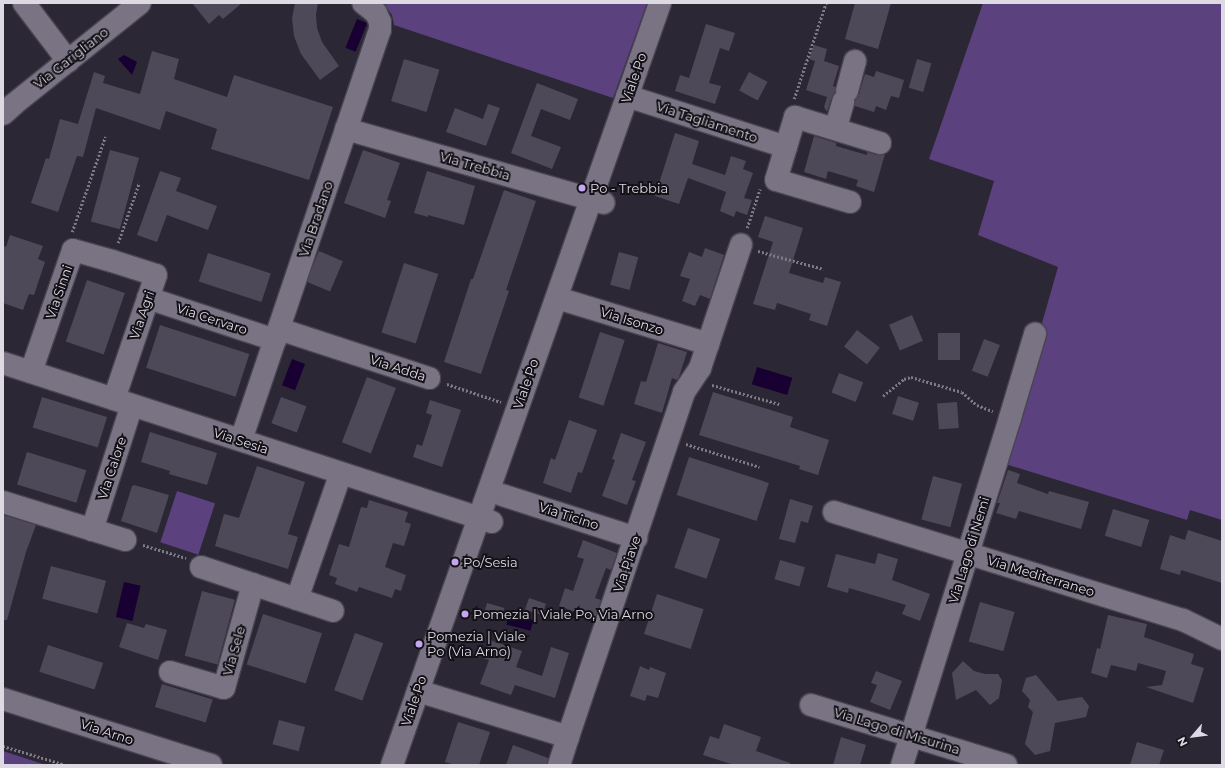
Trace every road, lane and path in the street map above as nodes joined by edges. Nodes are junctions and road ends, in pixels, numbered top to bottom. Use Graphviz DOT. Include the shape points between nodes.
graph roads {
  1 [pos="24,3"];
  2 [pos="140,3"];
  3 [pos="363,3"];
  4 [pos="660,3"];
  5 [pos="674,3"];
  6 [pos="826,3"];
  7 [pos="68,60"];
  8 [pos="855,61"];
  9 [pos="634,99"];
  10 [pos="842,104"];
  11 [pos="3,114"];
  12 [pos="795,118"];
  13 [pos="346,129"];
  14 [pos="105,137"];
  15 [pos="880,143"];
  16 [pos="786,147"];
  17 [pos="776,180"];
  18 [pos="139,183"];
  19 [pos="598,201"];
  20 [pos="850,202"];
  21 [pos="741,245"];
  22 [pos="73,250"];
  23 [pos="112,261"];
  24 [pos="824,270"];
  25 [pos="148,298"];
  26 [pos="563,300"];
  27 [pos="277,334"];
  28 [pos="1035,334"];
  29 [pos="708,344"];
  30 [pos="3,363"];
  31 [pos="31,372"];
  32 [pos="429,378"];
  33 [pos="693,379"];
  34 [pos="884,396"];
  35 [pos="123,402"];
  36 [pos="779,404"];
  37 [pos="518,408"];
  38 [pos="1010,418"];
  39 [pos="669,439"];
  40 [pos="241,440"];
  41 [pos="760,467"];
  42 [pos="341,473"];
  43 [pos="502,495"];
  44 [pos="3,502"];
  45 [pos="834,512"];
  46 [pos="486,520"];
  47 [pos="92,530"];
  48 [pos="636,538"];
  49 [pos="125,540"];
  50 [pos="968,553"];
  51 [pos="201,567"];
  52 [pos="252,584"];
  53 [pos="297,599"];
  54 [pos="333,611"];
  55 [pos="1222,639"];
  56 [pos="170,672"];
  57 [pos="424,693"];
  58 [pos="3,699"];
  59 [pos="811,705"];
  60 [pos="911,736"];
  61 [pos="568,737"];
  62 [pos="3,746"];
  63 [pos="66,765"];
  64 [pos="211,765"];
  65 [pos="392,765"];
  66 [pos="407,765"];
  67 [pos="559,765"];
  68 [pos="902,765"];
  69 [pos="1006,765"];
  1 -- 7 [label="street"];
  2 -- 7 [label="street, Via Garigliano"];
  3 -- 13 [label="street, Via Bradano" via="376,13 380,26"];
  4 -- 9 [label="street, Viale Po"];
  5 -- 9 [label="street, Viale Po"];
  6 -- 12 [label="path" via="788,115"];
  7 -- 11 [label="street, Via Garigliano"];
  8 -- 10 [label="street"];
  9 -- 16 [label="street, Via Tagliamento"];
  9 -- 19 [label="street, Viale Po"];
  12 -- 15 [label="street"];
  12 -- 16 [label="street"];
  13 -- 19 [label="street, Via Trebbia"];
  13 -- 27 [label="street, Via Bradano"];
  14 -- 22 [label="path" via="72,231"];
  16 -- 17 [label="street"];
  17 -- 20 [label="street"];
  17 -- 21 [label="path" via="765,176"];
  18 -- 23 [label="path"];
  19 -- 26 [label="street, Viale Po"];
  21 -- 24 [label="path"];
  21 -- 29 [label="street, Via Piave"];
  22 -- 23 [label="street, Via Sinni"];
  22 -- 31 [label="street, Via Sinni"];
  23 -- 25 [label="street, Via Agri" via="156,276"];
  25 -- 27 [label="street, Via Cervaro"];
  25 -- 35 [label="street, Via Agri"];
  26 -- 29 [label="street, Via Isonzo"];
  26 -- 37 [label="street, Viale Po"];
  26 -- 43 [label="street, Viale Po"];
  27 -- 32 [label="street, Via Adda"];
  27 -- 40 [label="street, Via Bradano"];
  28 -- 38 [label="street, Via Lago di Nemi"];
  29 -- 33 [label="street, Via Piave" via="700,368"];
  30 -- 31 [label="street, Via Sesia"];
  31 -- 35 [label="street, Via Sesia"];
  32 -- 37 [label="path, Via Adda"];
  33 -- 36 [label="path"];
  33 -- 39 [label="street, Via Piave" via="685,391"];
  34 -- 38 [label="path" via="904,379 911,377 962,392 977,405"];
  35 -- 40 [label="street, Via Sesia"];
  35 -- 47 [label="street, Via Calore"];
  37 -- 46 [label="street, Viale Po"];
  38 -- 50 [label="street, Via Lago di Nemi"];
  39 -- 41 [label="path"];
  39 -- 48 [label="street, Via Piave"];
  40 -- 42 [label="street, Via Sesia"];
  42 -- 46 [label="street, Via Sesia"];
  42 -- 53 [label="street"];
  43 -- 46 [label="street, Viale Po"];
  43 -- 48 [label="street, Via Ticino"];
  44 -- 47 [label="street"];
  45 -- 50 [label="street, Via Mediterraneo"];
  46 -- 57 [label="street, Viale Po"];
  47 -- 49 [label="street"];
  48 -- 61 [label="street, Via Piave"];
  49 -- 51 [label="path" via="196,560"];
  50 -- 55 [label="street, Via Mediterraneo" via="1183,620"];
  50 -- 60 [label="street, Via Lago di Nemi"];
  51 -- 52 [label="street"];
  52 -- 53 [label="street"];
  52 -- 56 [label="street, Via Sele" via="224,688"];
  53 -- 54 [label="street"];
  57 -- 61 [label="street"];
  57 -- 65 [label="street, Viale Po"];
  57 -- 66 [label="street, Viale Po"];
  58 -- 64 [label="street, Via Arno"];
  59 -- 60 [label="street, Via Lago di Misurina"];
  60 -- 68 [label="street, Via Lago di Nemi"];
  60 -- 69 [label="street, Via Lago di Misurina"];
  61 -- 67 [label="street, Via Piave"];
  62 -- 63 [label="path"];
}
